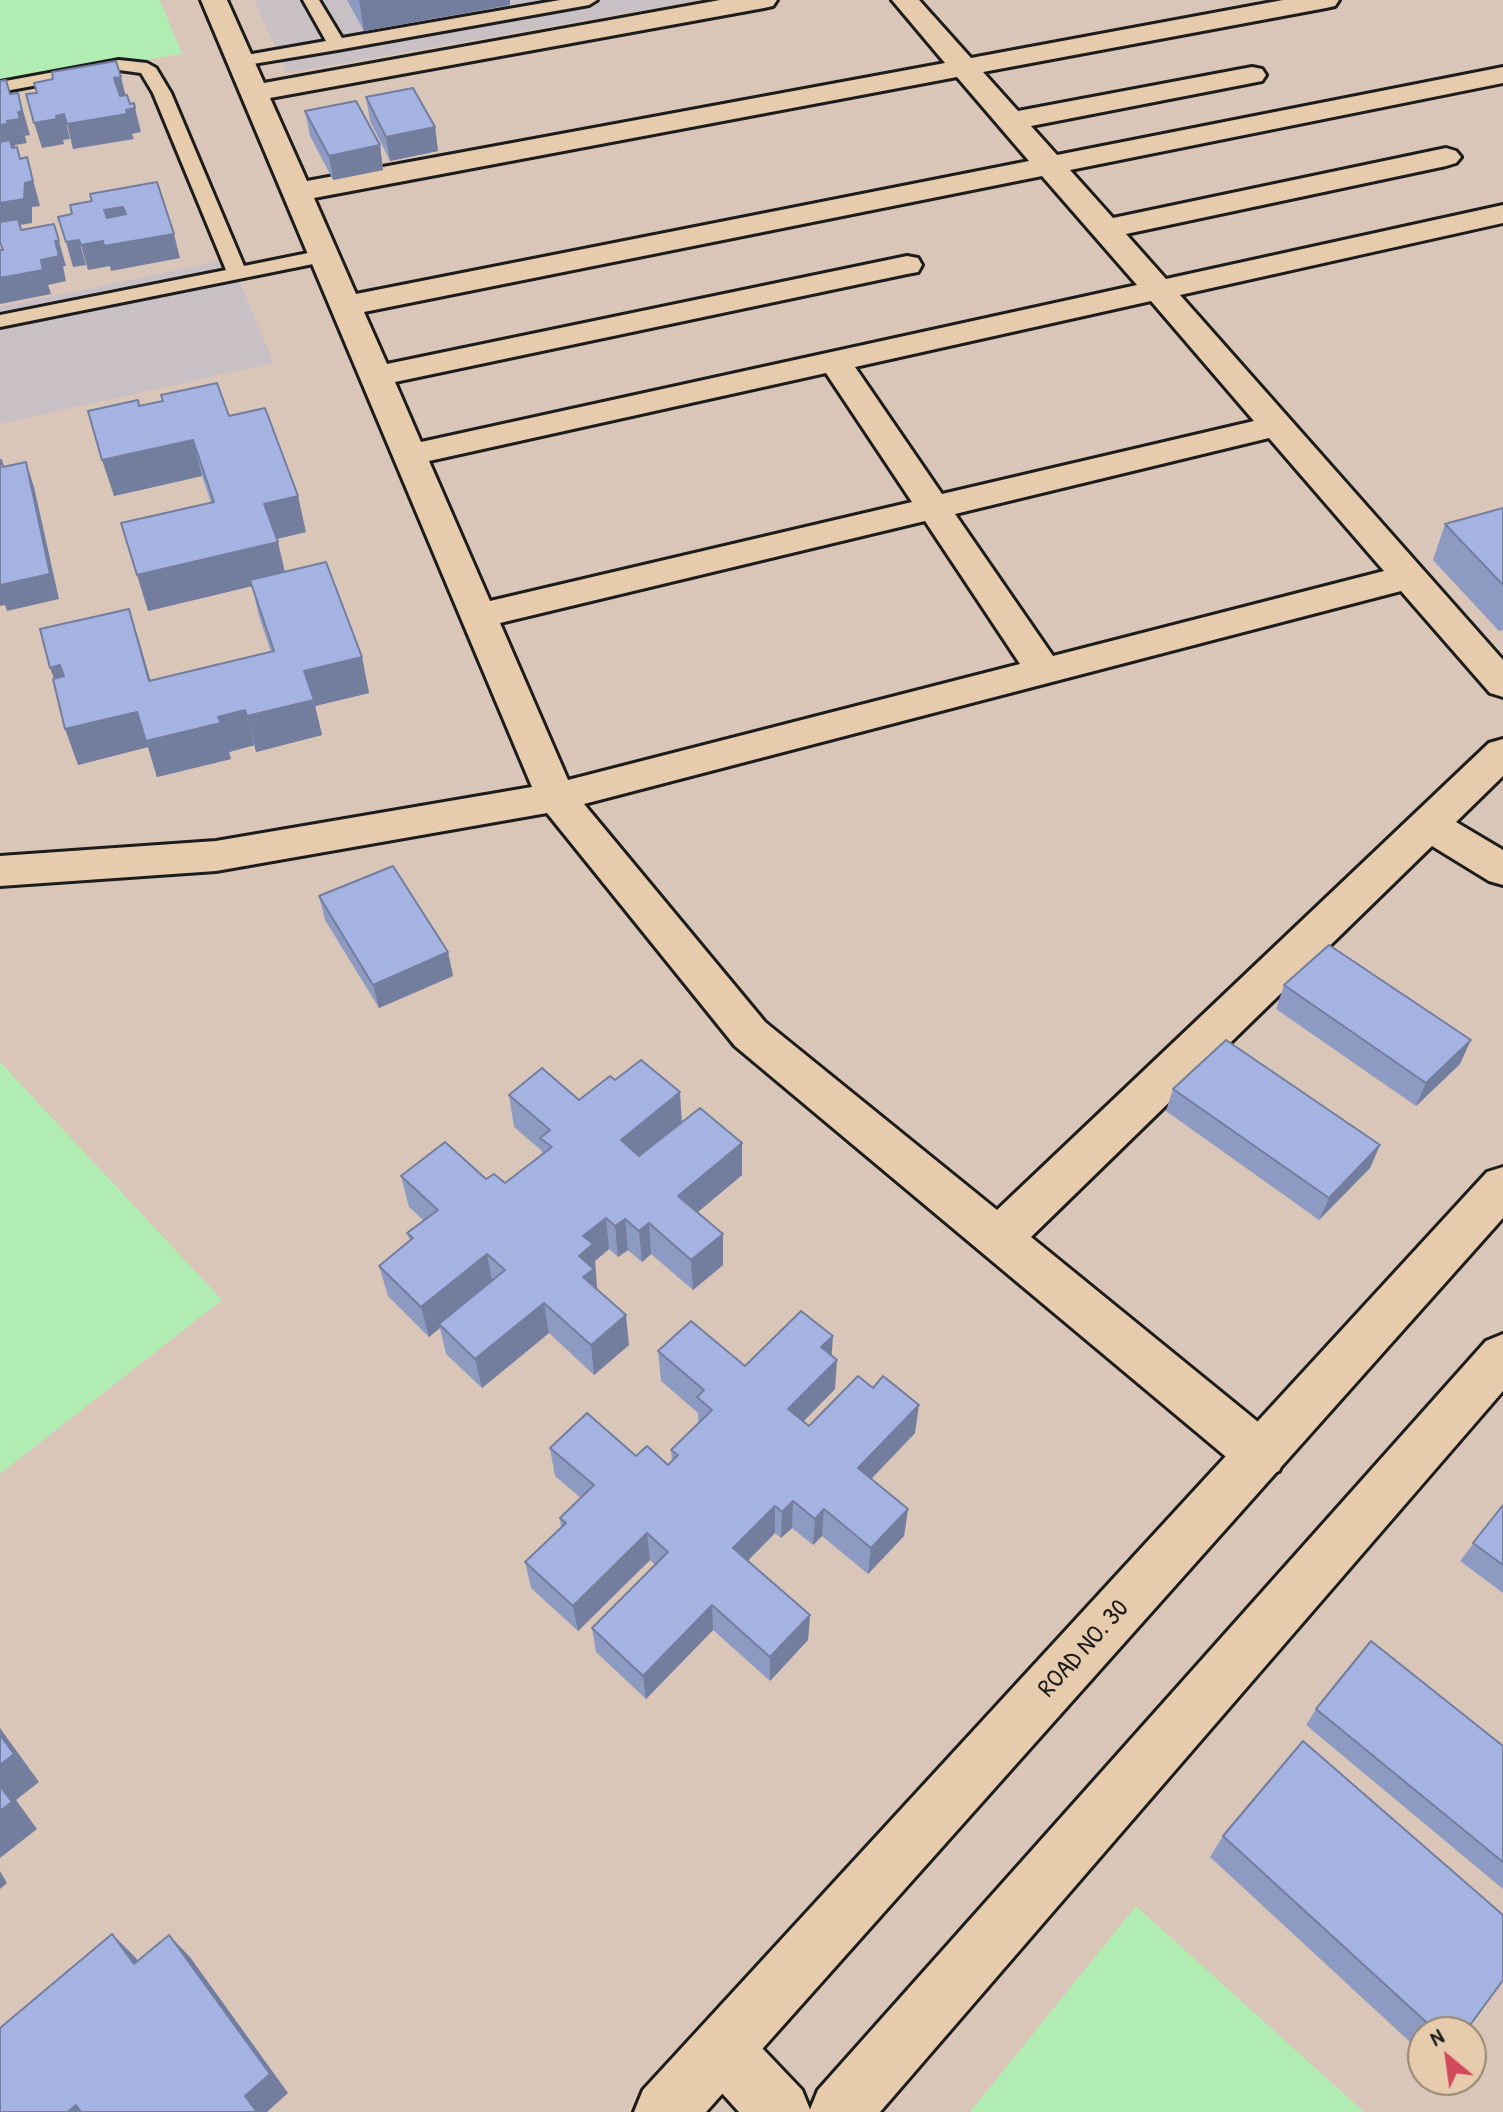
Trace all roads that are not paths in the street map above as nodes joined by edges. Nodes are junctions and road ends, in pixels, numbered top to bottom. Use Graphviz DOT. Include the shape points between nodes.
graph roads {
  1 [pos="214,0"];
  2 [pos="311,0"];
  3 [pos="589,0"];
  4 [pos="764,0"];
  5 [pos="905,0"];
  6 [pos="1326,0"];
  7 [pos="337,45"];
  8 [pos="241,61"];
  9 [pos="964,68"];
  10 [pos="1252,75"];
  11 [pos="1503,75"];
  12 [pos="0,87"];
  13 [pos="254,93"];
  14 [pos="1010,121"];
  15 [pos="1446,157"];
  16 [pos="1050,166"];
  17 [pos="296,192"];
  18 [pos="1503,214"];
  19 [pos="1105,229"];
  20 [pos="323,256"];
  21 [pos="907,265"];
  22 [pos="237,273"];
  23 [pos="1158,290"];
  24 [pos="344,306"];
  25 [pos="0,321"];
  26 [pos="835,362"];
  27 [pos="374,377"];
  28 [pos="1277,426"];
  29 [pos="410,455"];
  30 [pos="934,508"];
  31 [pos="1409,577"];
  32 [pos="478,616"];
  33 [pos="1044,671"];
  34 [pos="1503,684"];
  35 [pos="1503,753"];
  36 [pos="556,797"];
  37 [pos="1428,824"];
  38 [pos="2,863"];
  39 [pos="1503,870"];
  40 [pos="1503,1186"];
  41 [pos="999,1238"];
  42 [pos="1503,1356"];
  43 [pos="1261,1455"];
  44 [pos="722,2049"];
  45 [pos="665,2112"];
  46 [pos="780,2112"];
  47 [pos="840,2112"];
  1 -- 8 [label="street"];
  2 -- 7 [label="lane"];
  3 -- 7 [label="lane"];
  4 -- 13 [label="street"];
  5 -- 9 [label="street"];
  6 -- 9 [label="street"];
  7 -- 8 [label="lane"];
  8 -- 13 [label="street"];
  9 -- 14 [label="street"];
  9 -- 17 [label="street"];
  10 -- 14 [label="street"];
  11 -- 16 [label="street"];
  12 -- 22 [label="lane" via="119,65 147,68"];
  13 -- 17 [label="street"];
  14 -- 16 [label="street"];
  15 -- 19 [label="street"];
  16 -- 19 [label="street"];
  16 -- 24 [label="street"];
  17 -- 20 [label="street"];
  18 -- 23 [label="street"];
  19 -- 23 [label="street"];
  20 -- 22 [label="lane"];
  20 -- 24 [label="street"];
  21 -- 27 [label="street"];
  22 -- 25 [label="lane"];
  23 -- 26 [label="street"];
  23 -- 28 [label="street"];
  24 -- 27 [label="street"];
  26 -- 29 [label="street"];
  26 -- 30 [label="street"];
  27 -- 29 [label="street"];
  28 -- 30 [label="street"];
  28 -- 31 [label="street"];
  29 -- 32 [label="street"];
  30 -- 32 [label="street"];
  30 -- 33 [label="street"];
  31 -- 33 [label="street"];
  31 -- 34 [label="street"];
  32 -- 36 [label="street"];
  33 -- 36 [label="street"];
  35 -- 37 [label="street"];
  36 -- 38 [label="street" via="216,856"];
  36 -- 41 [label="street" via="750,1034"];
  37 -- 39 [label="street"];
  37 -- 41 [label="street"];
  40 -- 43 [label="street, ROAD NO. 30"];
  41 -- 43 [label="street"];
  42 -- 47 [label="street"];
  43 -- 44 [label="street, ROAD NO. 30"];
  44 -- 45 [label="street, ROAD NO. 30"];
  44 -- 46 [label="street"];
}
